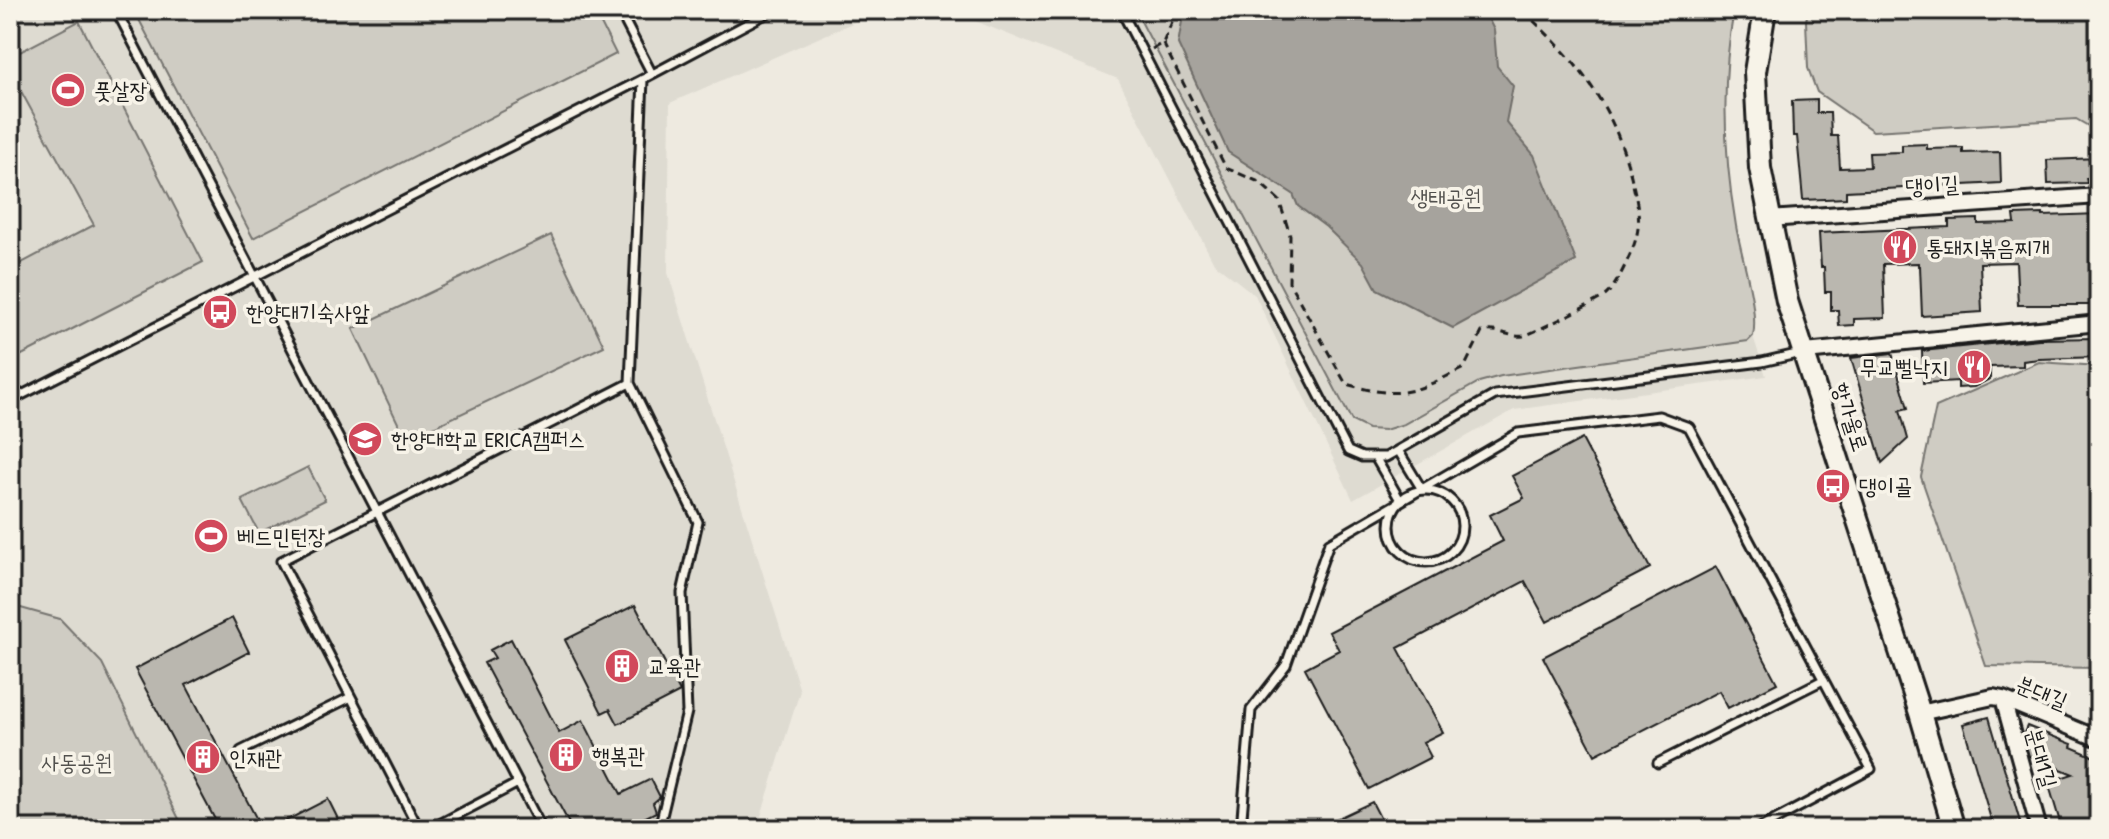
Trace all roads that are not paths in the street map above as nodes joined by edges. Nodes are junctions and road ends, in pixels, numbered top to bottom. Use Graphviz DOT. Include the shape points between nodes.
graph roads {
  1 [pos="116,10"];
  2 [pos="619,10"];
  3 [pos="773,10"];
  4 [pos="1121,10"];
  5 [pos="1765,10"];
  6 [pos="652,74"];
  7 [pos="643,79"];
  8 [pos="2099,196"];
  9 [pos="1768,219"];
  10 [pos="254,276"];
  11 [pos="2099,323"];
  12 [pos="1805,352"];
  13 [pos="630,383"];
  14 [pos="10,401"];
  15 [pos="1398,450"];
  16 [pos="1375,457"];
  17 [pos="1421,488"];
  18 [pos="1404,497"];
  19 [pos="377,512"];
  20 [pos="1823,680"];
  21 [pos="349,698"];
  22 [pos="2003,699"];
  23 [pos="1920,713"];
  24 [pos="2099,739"];
  25 [pos="241,751"];
  26 [pos="1658,763"];
  27 [pos="518,783"];
  28 [pos="419,829"];
  29 [pos="430,829"];
  30 [pos="542,829"];
  31 [pos="644,829"];
  32 [pos="1241,829"];
  33 [pos="1758,829"];
  34 [pos="1954,829"];
  35 [pos="2039,829"];
  1 -- 10 [label="lane"];
  2 -- 6 [label="lane"];
  3 -- 6 [label="lane"];
  4 -- 16 [label="lane" via="1348,451"];
  5 -- 9 [label="main road, 항가울로" via="1755,72"];
  6 -- 7 [label="lane"];
  7 -- 10 [label="lane"];
  7 -- 13 [label="lane"];
  8 -- 9 [label="street, 댕이길"];
  9 -- 12 [label="main road, 항가울로"];
  10 -- 14 [label="lane"];
  10 -- 19 [label="lane"];
  11 -- 12 [label="street"];
  12 -- 15 [label="lane" via="1495,395"];
  12 -- 23 [label="main road, 항가울로"];
  13 -- 19 [label="lane"];
  13 -- 31 [label="lane" via="698,522 682,593 687,712 661,820"];
  15 -- 16 [label="lane"];
  15 -- 17 [label="lane"];
  16 -- 18 [label="lane"];
  17 -- 18 [label="lane"];
  17 -- 20 [label="lane" via="1518,433 1659,416 1689,427"];
  18 -- 18 [label="lane" via="1390,525 1397,547 1405,556 1427,563 1450,555 1463,522 1452,500 1431,490"];
  18 -- 32 [label="lane" via="1329,543 1286,665 1251,710"];
  19 -- 21 [label="lane" via="281,561"];
  19 -- 27 [label="lane"];
  20 -- 26 [label="lane"];
  20 -- 33 [label="lane" via="1871,769"];
  21 -- 25 [label="lane"];
  21 -- 28 [label="lane"];
  22 -- 23 [label="street, 분대길"];
  22 -- 24 [label="street, 분대길"];
  22 -- 35 [label="street, 분대1길"];
  23 -- 34 [label="main road, 항가울로"];
  27 -- 29 [label="lane"];
  27 -- 30 [label="lane"];
}
